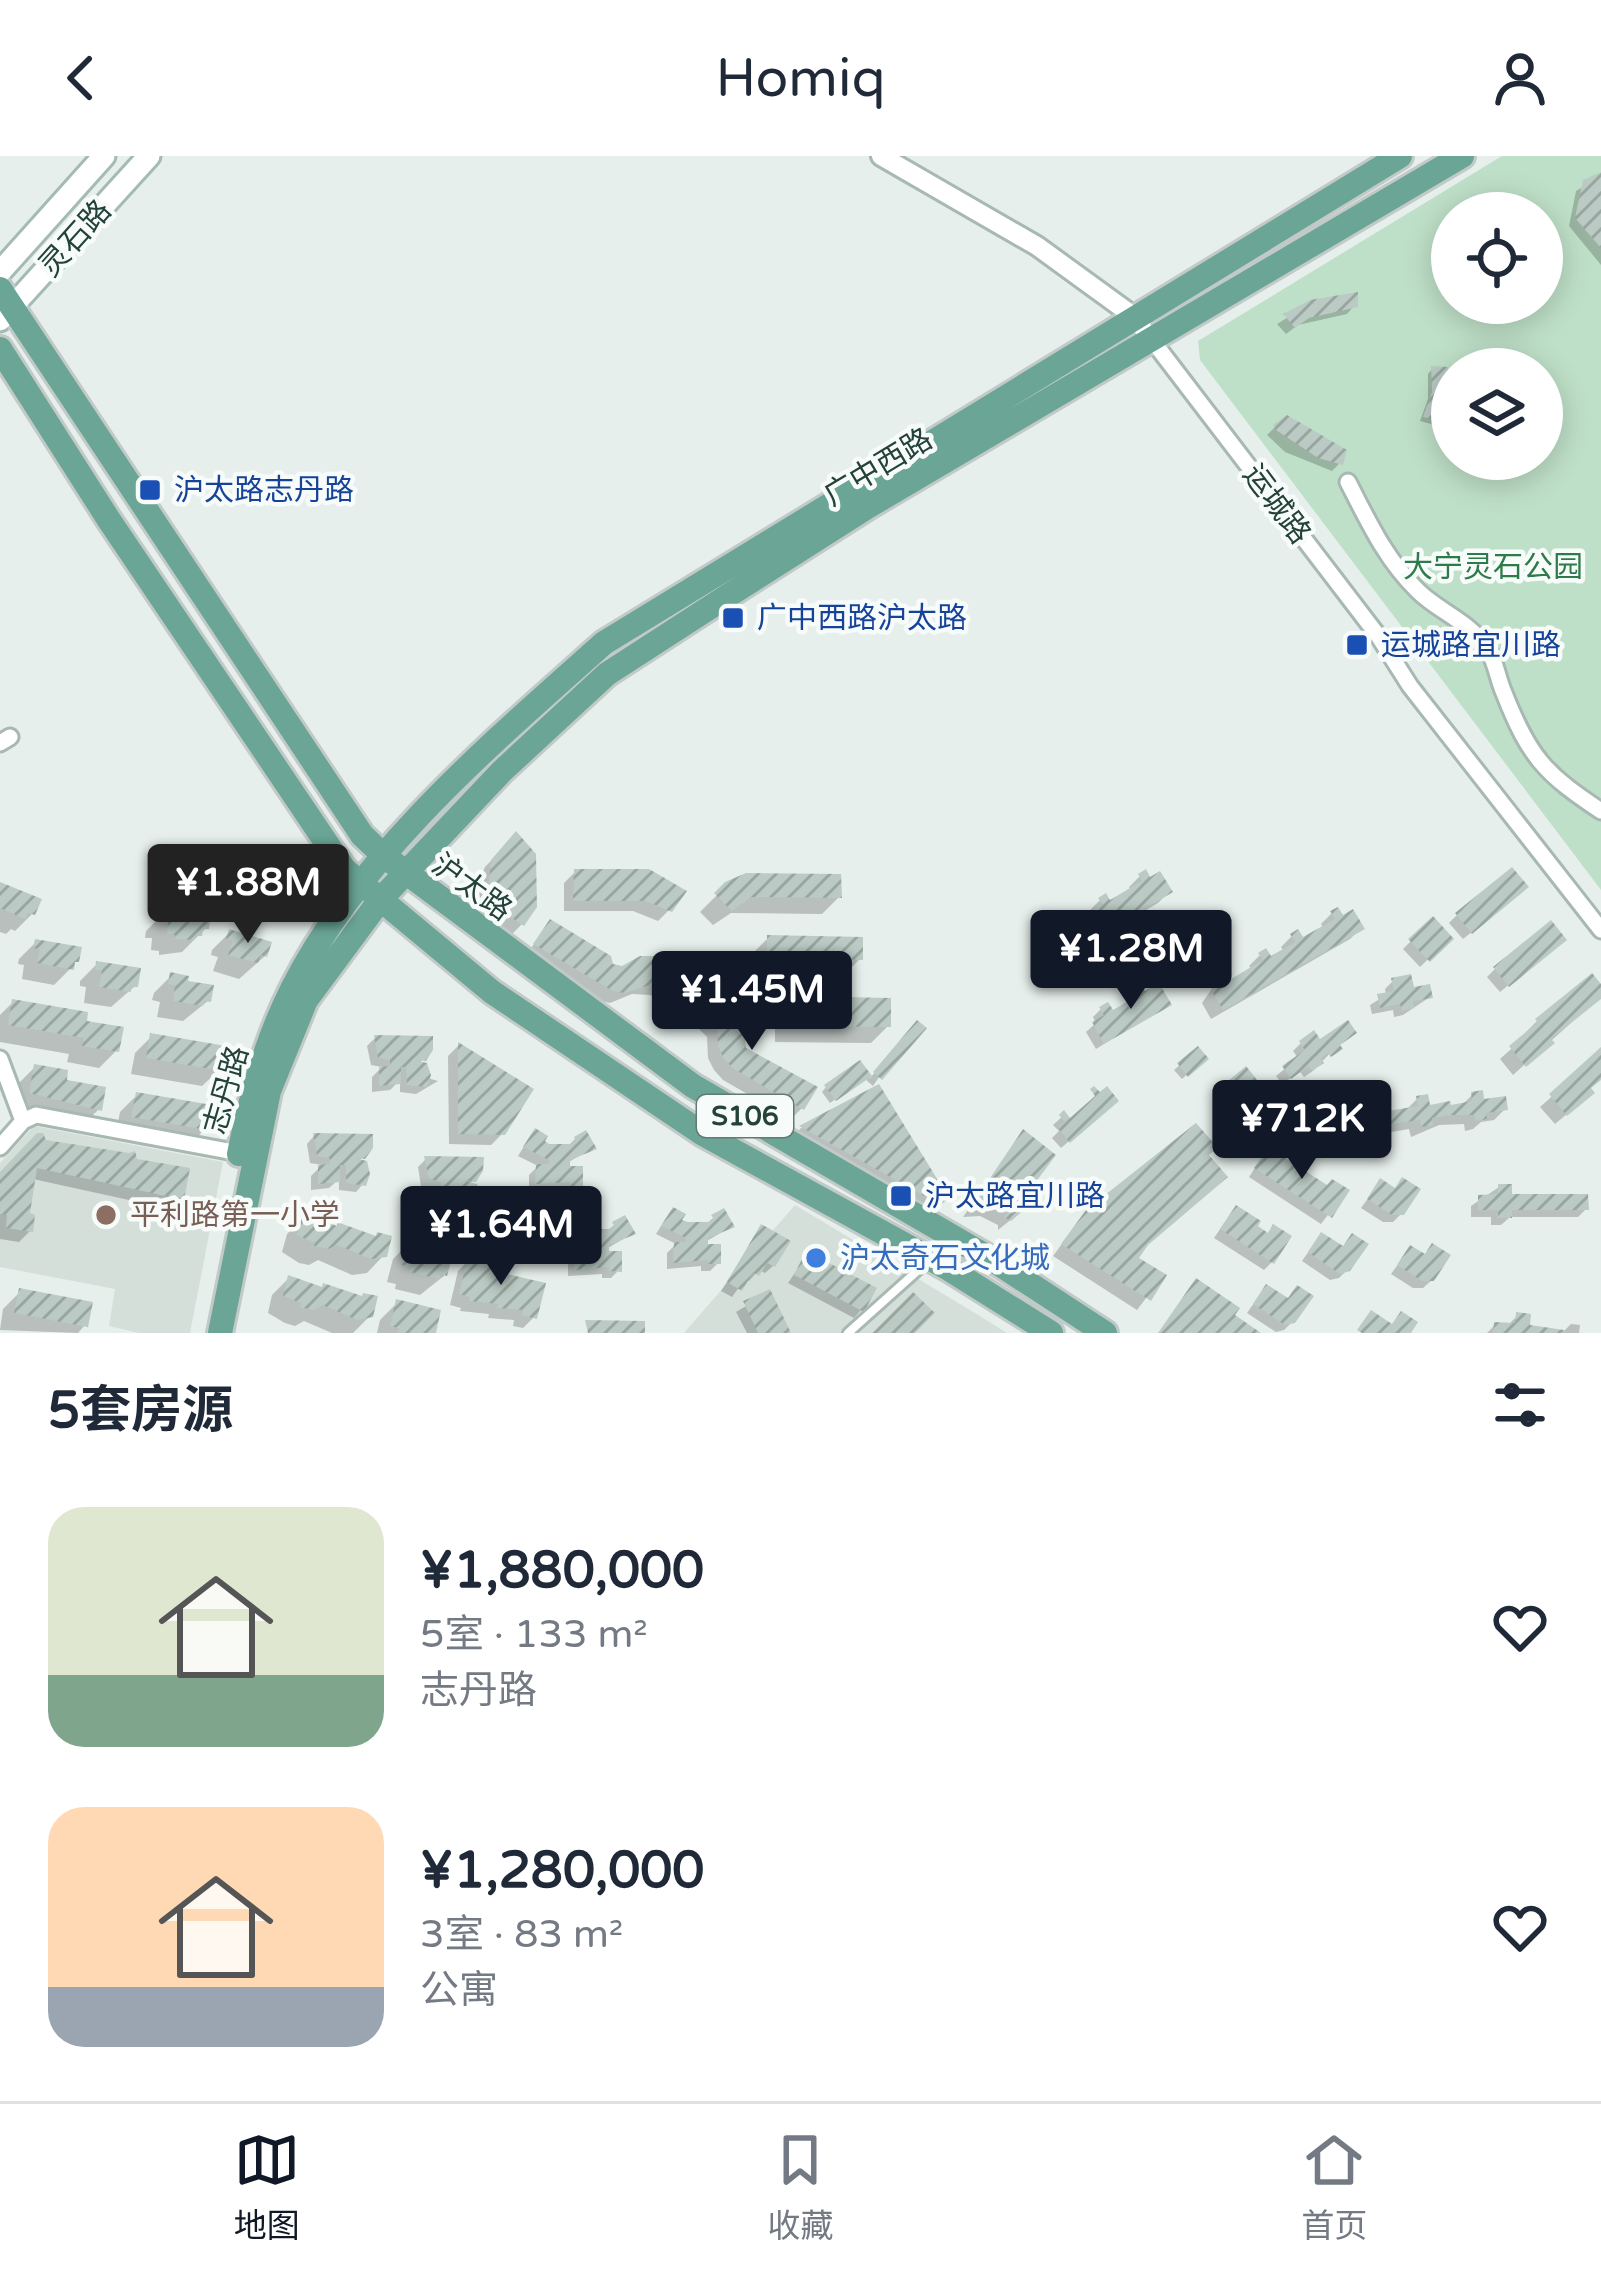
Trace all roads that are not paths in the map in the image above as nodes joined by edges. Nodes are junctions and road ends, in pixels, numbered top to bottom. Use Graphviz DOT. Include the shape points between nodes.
graph roads {
  1 [pos="104,156"];
  2 [pos="149,156"];
  3 [pos="881,156"];
  4 [pos="1400,156"];
  5 [pos="1462,156"];
  6 [pos="0,272"];
  7 [pos="5,305"];
  8 [pos="1136,318"];
  9 [pos="1151,340"];
  10 [pos="0,349"];
  11 [pos="1348,482"];
  12 [pos="1601,811"];
  13 [pos="394,865"];
  14 [pos="370,892"];
  15 [pos="1601,930"];
  16 [pos="0,1058"];
  17 [pos="23,1121"];
  18 [pos="0,1147"];
  19 [pos="239,1154"];
  20 [pos="931,1259"];
  21 [pos="203,1333"];
  22 [pos="220,1333"];
  23 [pos="848,1333"];
  24 [pos="1051,1333"];
  25 [pos="1105,1333"];
  1 -- 6 [label="main road, 灵石路"];
  2 -- 7 [label="main road, 灵石路"];
  3 -- 8 [label="street, 运城路" via="1037,245"];
  4 -- 8 [label="main road, 广中西路"];
  5 -- 9 [label="main road, 广中西路"];
  7 -- 13 [label="main road, 沪太路 / S106" via="362,835"];
  8 -- 9 [label="street, 运城路"];
  8 -- 13 [label="main road, 广中西路" via="604,643 502,734"];
  9 -- 13 [label="main road, 广中西路" via="868,506 608,674"];
  9 -- 15 [label="street, 运城路"];
  10 -- 14 [label="main road, S106" via="344,869"];
  11 -- 12 [label="street" via="1395,566 1489,650 1535,758"];
  13 -- 14 [label="main road, 广中西路"];
  13 -- 25 [label="main road, 沪太路 / S106" via="693,1086"];
  14 -- 19 [label="main road, 志丹路" via="293,988 252,1088"];
  14 -- 20 [label="main road, S106" via="492,992 704,1134"];
  14 -- 22 [label="main road, 志丹路" via="307,1000 269,1091"];
  16 -- 17 [label="street"];
  17 -- 18 [label="street"];
  17 -- 19 [label="street" via="36,1115"];
  19 -- 21 [label="main road, 志丹路"];
  20 -- 23 [label="lane"];
  20 -- 24 [label="main road, S106"];
}
